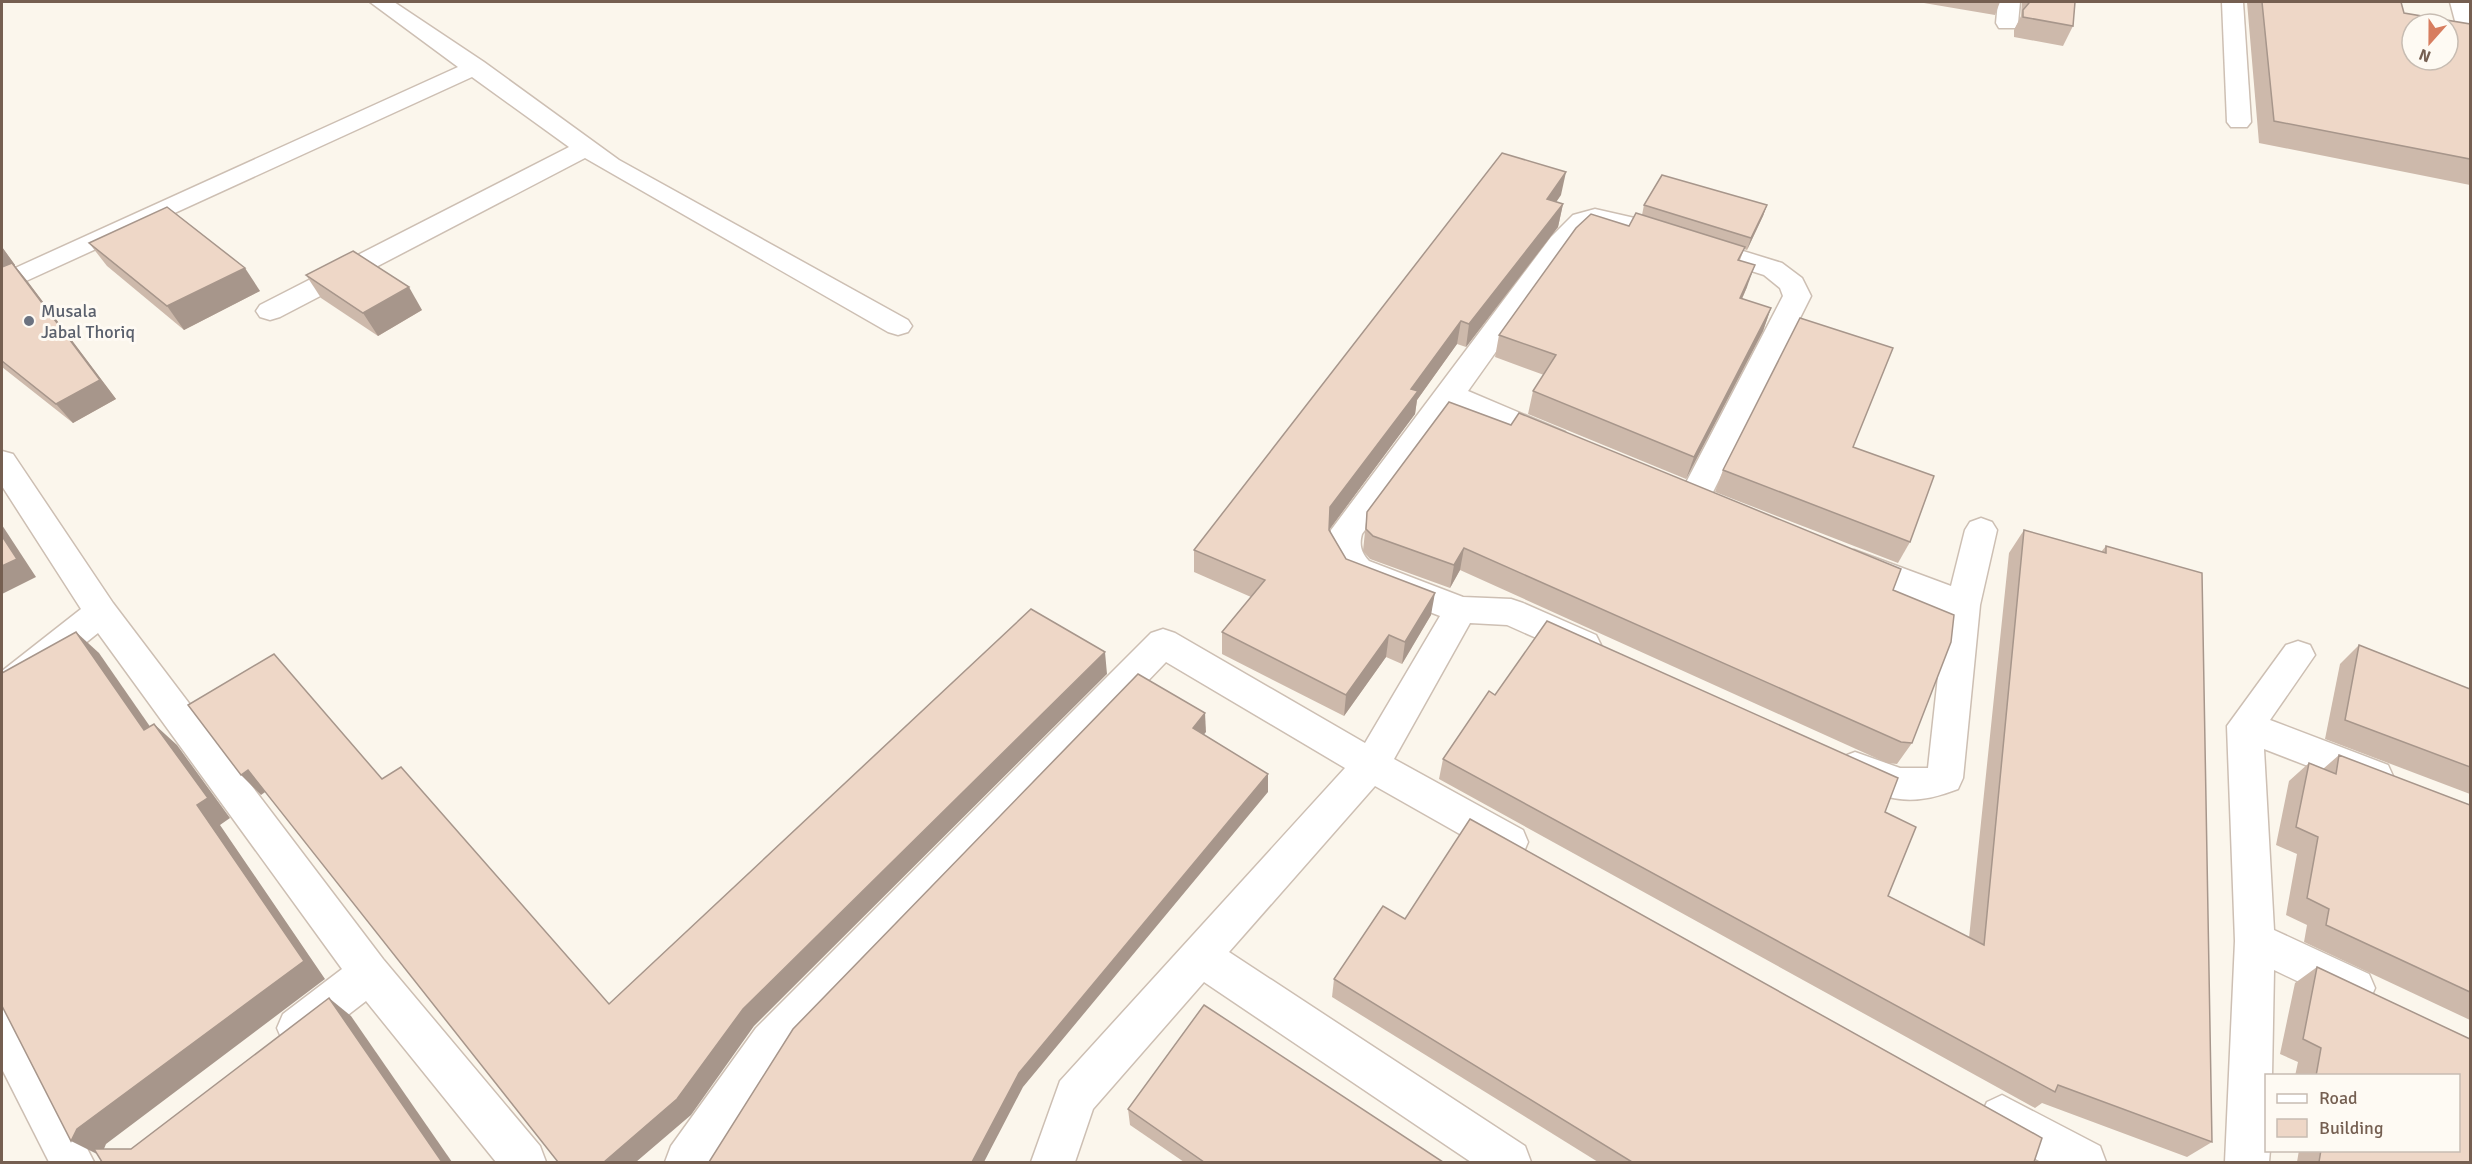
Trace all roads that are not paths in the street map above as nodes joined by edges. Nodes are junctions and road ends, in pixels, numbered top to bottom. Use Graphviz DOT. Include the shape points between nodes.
graph roads {
  1 [pos="381,2"];
  2 [pos="2232,2"];
  3 [pos="2460,2"];
  4 [pos="2470,36"];
  5 [pos="476,67"];
  6 [pos="2239,122"];
  7 [pos="586,148"];
  8 [pos="2,284"];
  9 [pos="270,311"];
  10 [pos="898,326"];
  11 [pos="1450,395"];
  12 [pos="1577,449"];
  13 [pos="2,462"];
  14 [pos="1662,485"];
  15 [pos="1694,498"];
  16 [pos="1726,511"];
  17 [pos="1981,530"];
  18 [pos="1823,550"];
  19 [pos="1964,605"];
  20 [pos="1461,610"];
  21 [pos="101,612"];
  22 [pos="2298,655"];
  23 [pos="1609,657"];
  24 [pos="2,690"];
  25 [pos="2245,726"];
  26 [pos="1827,756"];
  27 [pos="1371,765"];
  28 [pos="2406,788"];
  29 [pos="1536,857"];
  30 [pos="2255,941"];
  31 [pos="1200,957"];
  32 [pos="369,973"];
  33 [pos="2384,1002"];
  34 [pos="2,1026"];
  35 [pos="265,1053"];
  36 [pos="1970,1099"];
  37 [pos="72,1162"];
  38 [pos="524,1162"];
  39 [pos="687,1162"];
  40 [pos="1053,1162"];
  41 [pos="1509,1162"];
  42 [pos="2084,1162"];
  43 [pos="2247,1162"];
  1 -- 5 [label="street"];
  2 -- 6 [label="street"];
  3 -- 4 [label="street"];
  5 -- 7 [label="street"];
  5 -- 8 [label="street"];
  7 -- 9 [label="street"];
  7 -- 10 [label="street"];
  11 -- 12 [label="street"];
  11 -- 15 [label="street" via="1560,243 1582,220 1595,217 1630,224 1773,269 1792,284 1797,296"];
  11 -- 20 [label="street" via="1347,530 1343,541 1346,557 1357,570"];
  13 -- 21 [label="street"];
  14 -- 15 [label="street"];
  15 -- 16 [label="street"];
  17 -- 19 [label="street"];
  18 -- 19 [label="street"];
  19 -- 26 [label="street" via="1945,778 1928,786 1882,780"];
  20 -- 23 [label="street" via="1511,612"];
  20 -- 27 [label="street"];
  21 -- 24 [label="street"];
  21 -- 32 [label="street"];
  22 -- 25 [label="street"];
  25 -- 28 [label="street"];
  25 -- 30 [label="street"];
  27 -- 29 [label="street"];
  27 -- 31 [label="street"];
  27 -- 39 [label="street" via="1163,643 771,1043"];
  30 -- 33 [label="street"];
  30 -- 43 [label="street"];
  31 -- 40 [label="street" via="1075,1096"];
  31 -- 41 [label="street"];
  32 -- 35 [label="street"];
  32 -- 38 [label="street"];
  34 -- 37 [label="street"];
  36 -- 42 [label="street"];
}
